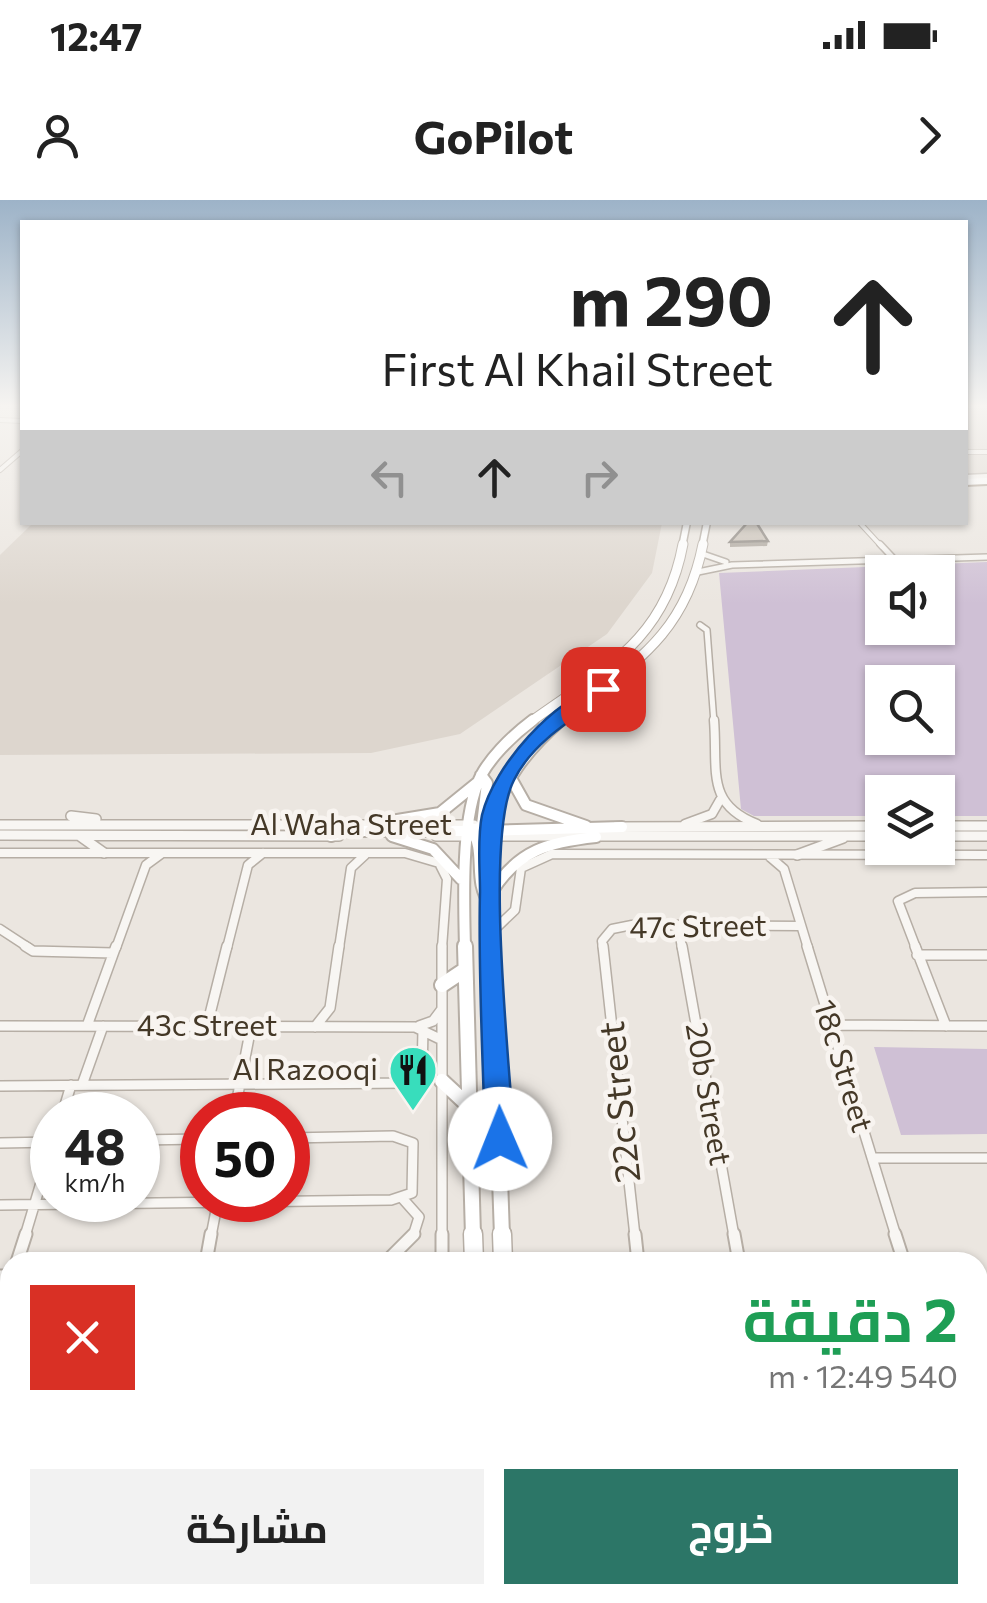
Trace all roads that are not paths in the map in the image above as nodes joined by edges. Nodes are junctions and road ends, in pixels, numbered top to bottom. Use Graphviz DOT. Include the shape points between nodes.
graph roads {
  1 [pos="686,525"];
  2 [pos="699,525"];
  3 [pos="706,525"];
  4 [pos="862,525"];
  5 [pos="704,534"];
  6 [pos="700,553"];
  7 [pos="887,555"];
  8 [pos="987,558"];
  9 [pos="955,559"];
  10 [pos="865,561"];
  11 [pos="740,565"];
  12 [pos="698,572"];
  13 [pos="700,625"];
  14 [pos="508,773"];
  15 [pos="479,780"];
  16 [pos="720,800"];
  17 [pos="71,816"];
  18 [pos="0,825"];
  19 [pos="162,825"];
  20 [pos="366,825"];
  21 [pos="586,826"];
  22 [pos="764,826"];
  23 [pos="865,826"];
  24 [pos="955,826"];
  25 [pos="987,826"];
  26 [pos="622,827"];
  27 [pos="668,828"];
  28 [pos="478,831"];
  29 [pos="0,835"];
  30 [pos="79,836"];
  31 [pos="332,836"];
  32 [pos="391,836"];
  33 [pos="601,836"];
  34 [pos="848,836"];
  35 [pos="865,836"];
  36 [pos="955,836"];
  37 [pos="987,836"];
  38 [pos="0,853"];
  39 [pos="104,853"];
  40 [pos="138,853"];
  41 [pos="163,853"];
  42 [pos="238,853"];
  43 [pos="262,853"];
  44 [pos="332,853"];
  45 [pos="370,853"];
  46 [pos="765,854"];
  47 [pos="797,854"];
  48 [pos="987,854"];
  49 [pos="146,865"];
  50 [pos="248,865"];
  51 [pos="350,868"];
  52 [pos="784,869"];
  53 [pos="463,883"];
  54 [pos="987,892"];
  55 [pos="490,900"];
  56 [pos="678,925"];
  57 [pos="801,926"];
  58 [pos="0,929"];
  59 [pos="491,933"];
  60 [pos="602,940"];
  61 [pos="113,953"];
  62 [pos="918,955"];
  63 [pos="987,955"];
  64 [pos="464,971"];
  65 [pos="442,984"];
  66 [pos="330,1008"];
  67 [pos="442,1010"];
  68 [pos="830,1025"];
  69 [pos="0,1026"];
  70 [pos="87,1026"];
  71 [pos="103,1026"];
  72 [pos="207,1026"];
  73 [pos="946,1026"];
  74 [pos="987,1026"];
  75 [pos="250,1027"];
  76 [pos="315,1027"];
  77 [pos="345,1027"];
  78 [pos="419,1028"];
  79 [pos="443,1040"];
  80 [pos="442,1082"];
  81 [pos="240,1083"];
  82 [pos="77,1085"];
  83 [pos="0,1086"];
  84 [pos="74,1092"];
  85 [pos="238,1092"];
  86 [pos="472,1108"];
  87 [pos="310,1138"];
  88 [pos="0,1142"];
  89 [pos="30,1143"];
  90 [pos="872,1158"];
  91 [pos="987,1158"];
  92 [pos="310,1200"];
  93 [pos="403,1200"];
  94 [pos="0,1205"];
  95 [pos="30,1205"];
  96 [pos="30,1218"];
  97 [pos="213,1222"];
  98 [pos="20,1252"];
  99 [pos="208,1252"];
  100 [pos="398,1252"];
  101 [pos="442,1252"];
  102 [pos="473,1252"];
  103 [pos="502,1252"];
  104 [pos="637,1252"];
  105 [pos="737,1252"];
  106 [pos="901,1252"];
  1 -- 15 [label="main road" via="674,589 649,628 514,734"];
  2 -- 5 [label="main road"];
  3 -- 5 [label="main road"];
  4 -- 7 [label="street"];
  5 -- 6 [label="main road"];
  6 -- 11 [label="street"];
  6 -- 12 [label="main road"];
  8 -- 9 [label="street"];
  10 -- 11 [label="street"];
  11 -- 12 [label="street"];
  12 -- 14 [label="main road" via="660,642 547,729"];
  13 -- 16 [label="street" via="707,630"];
  14 -- 21 [label="main road" via="512,792 526,808"];
  14 -- 28 [label="main road"];
  15 -- 20 [label="main road" via="430,817"];
  15 -- 28 [label="main road" via="487,783"];
  16 -- 22 [label="street" via="731,814"];
  16 -- 27 [label="street" via="705,818"];
  17 -- 19 [label="street"];
  18 -- 19 [label="street, Al Waha Street"];
  19 -- 20 [label="street, Al Waha Street"];
  20 -- 28 [label="street, Al Waha Street"];
  21 -- 26 [label="street, Al Waha Street"];
  21 -- 28 [label="street, Al Waha Street"];
  22 -- 23 [label="street, Al Waha Street"];
  22 -- 27 [label="street, Al Waha Street"];
  24 -- 25 [label="street"];
  26 -- 27 [label="street, Al Waha Street"];
  26 -- 28 [label="main road"];
  28 -- 31 [label="main road"];
  28 -- 32 [label="street, Al Waha Street"];
  28 -- 33 [label="street, Al Waha Street"];
  28 -- 53 [label="main road"];
  28 -- 55 [label="main road"];
  29 -- 30 [label="street, Al Waha Street"];
  30 -- 31 [label="street, Al Waha Street"];
  30 -- 39 [label="street"];
  31 -- 32 [label="street, Al Waha Street"];
  32 -- 53 [label="main road" via="444,854"];
  33 -- 34 [label="street, Al Waha Street"];
  33 -- 55 [label="main road" via="522,853 508,864"];
  34 -- 35 [label="street, Al Waha Street"];
  34 -- 47 [label="street"];
  36 -- 37 [label="street"];
  38 -- 39 [label="street"];
  39 -- 40 [label="street"];
  40 -- 41 [label="street"];
  40 -- 49 [label="street"];
  41 -- 42 [label="street"];
  41 -- 49 [label="street"];
  42 -- 43 [label="street"];
  42 -- 50 [label="street"];
  43 -- 44 [label="street"];
  43 -- 50 [label="street"];
  44 -- 45 [label="street"];
  44 -- 51 [label="street"];
  45 -- 51 [label="street"];
  45 -- 65 [label="street" via="425,856 444,868"];
  46 -- 47 [label="street"];
  46 -- 52 [label="street"];
  46 -- 59 [label="street" via="538,858 521,868 515,910"];
  47 -- 48 [label="street"];
  47 -- 52 [label="street"];
  49 -- 61 [label="street"];
  50 -- 72 [label="street"];
  51 -- 66 [label="street"];
  52 -- 57 [label="street, 18c Street"];
  53 -- 64 [label="main road"];
  54 -- 62 [label="street" via="900,898"];
  55 -- 59 [label="main road"];
  56 -- 57 [label="street, 47c Street"];
  56 -- 60 [label="street, 47c Street" via="621,926"];
  56 -- 105 [label="street, 20b Street"];
  57 -- 68 [label="street, 18c Street"];
  58 -- 61 [label="street" via="32,951"];
  59 -- 103 [label="main road"];
  60 -- 104 [label="street, 22c Street"];
  61 -- 70 [label="street"];
  62 -- 63 [label="street"];
  62 -- 73 [label="street"];
  64 -- 65 [label="main road"];
  64 -- 86 [label="main road"];
  65 -- 67 [label="street"];
  66 -- 76 [label="street"];
  66 -- 77 [label="street"];
  67 -- 78 [label="street"];
  67 -- 79 [label="street"];
  68 -- 73 [label="street"];
  68 -- 90 [label="street, 18c Street"];
  69 -- 70 [label="street, 43c Street"];
  70 -- 71 [label="street, 43c Street"];
  71 -- 72 [label="street, 43c Street"];
  71 -- 82 [label="street"];
  72 -- 75 [label="street, 43c Street"];
  73 -- 74 [label="street"];
  75 -- 76 [label="street, 43c Street"];
  75 -- 81 [label="street"];
  76 -- 77 [label="street, 43c Street"];
  77 -- 78 [label="street, 43c Street"];
  78 -- 79 [label="street, 43c Street"];
  78 -- 81 [label="street" via="422,1075 409,1083"];
  79 -- 80 [label="street"];
  80 -- 86 [label="main road"];
  80 -- 101 [label="street"];
  81 -- 82 [label="street"];
  81 -- 85 [label="street"];
  82 -- 83 [label="street"];
  82 -- 84 [label="street"];
  86 -- 102 [label="main road"];
  87 -- 93 [label="street" via="393,1136 413,1143 412,1193"];
  88 -- 89 [label="street"];
  90 -- 91 [label="street"];
  90 -- 106 [label="street, 18c Street"];
  92 -- 93 [label="street"];
  93 -- 100 [label="street" via="419,1217 412,1240"];
  94 -- 95 [label="street"];
  96 -- 98 [label="street"];
  97 -- 99 [label="street"];
}
